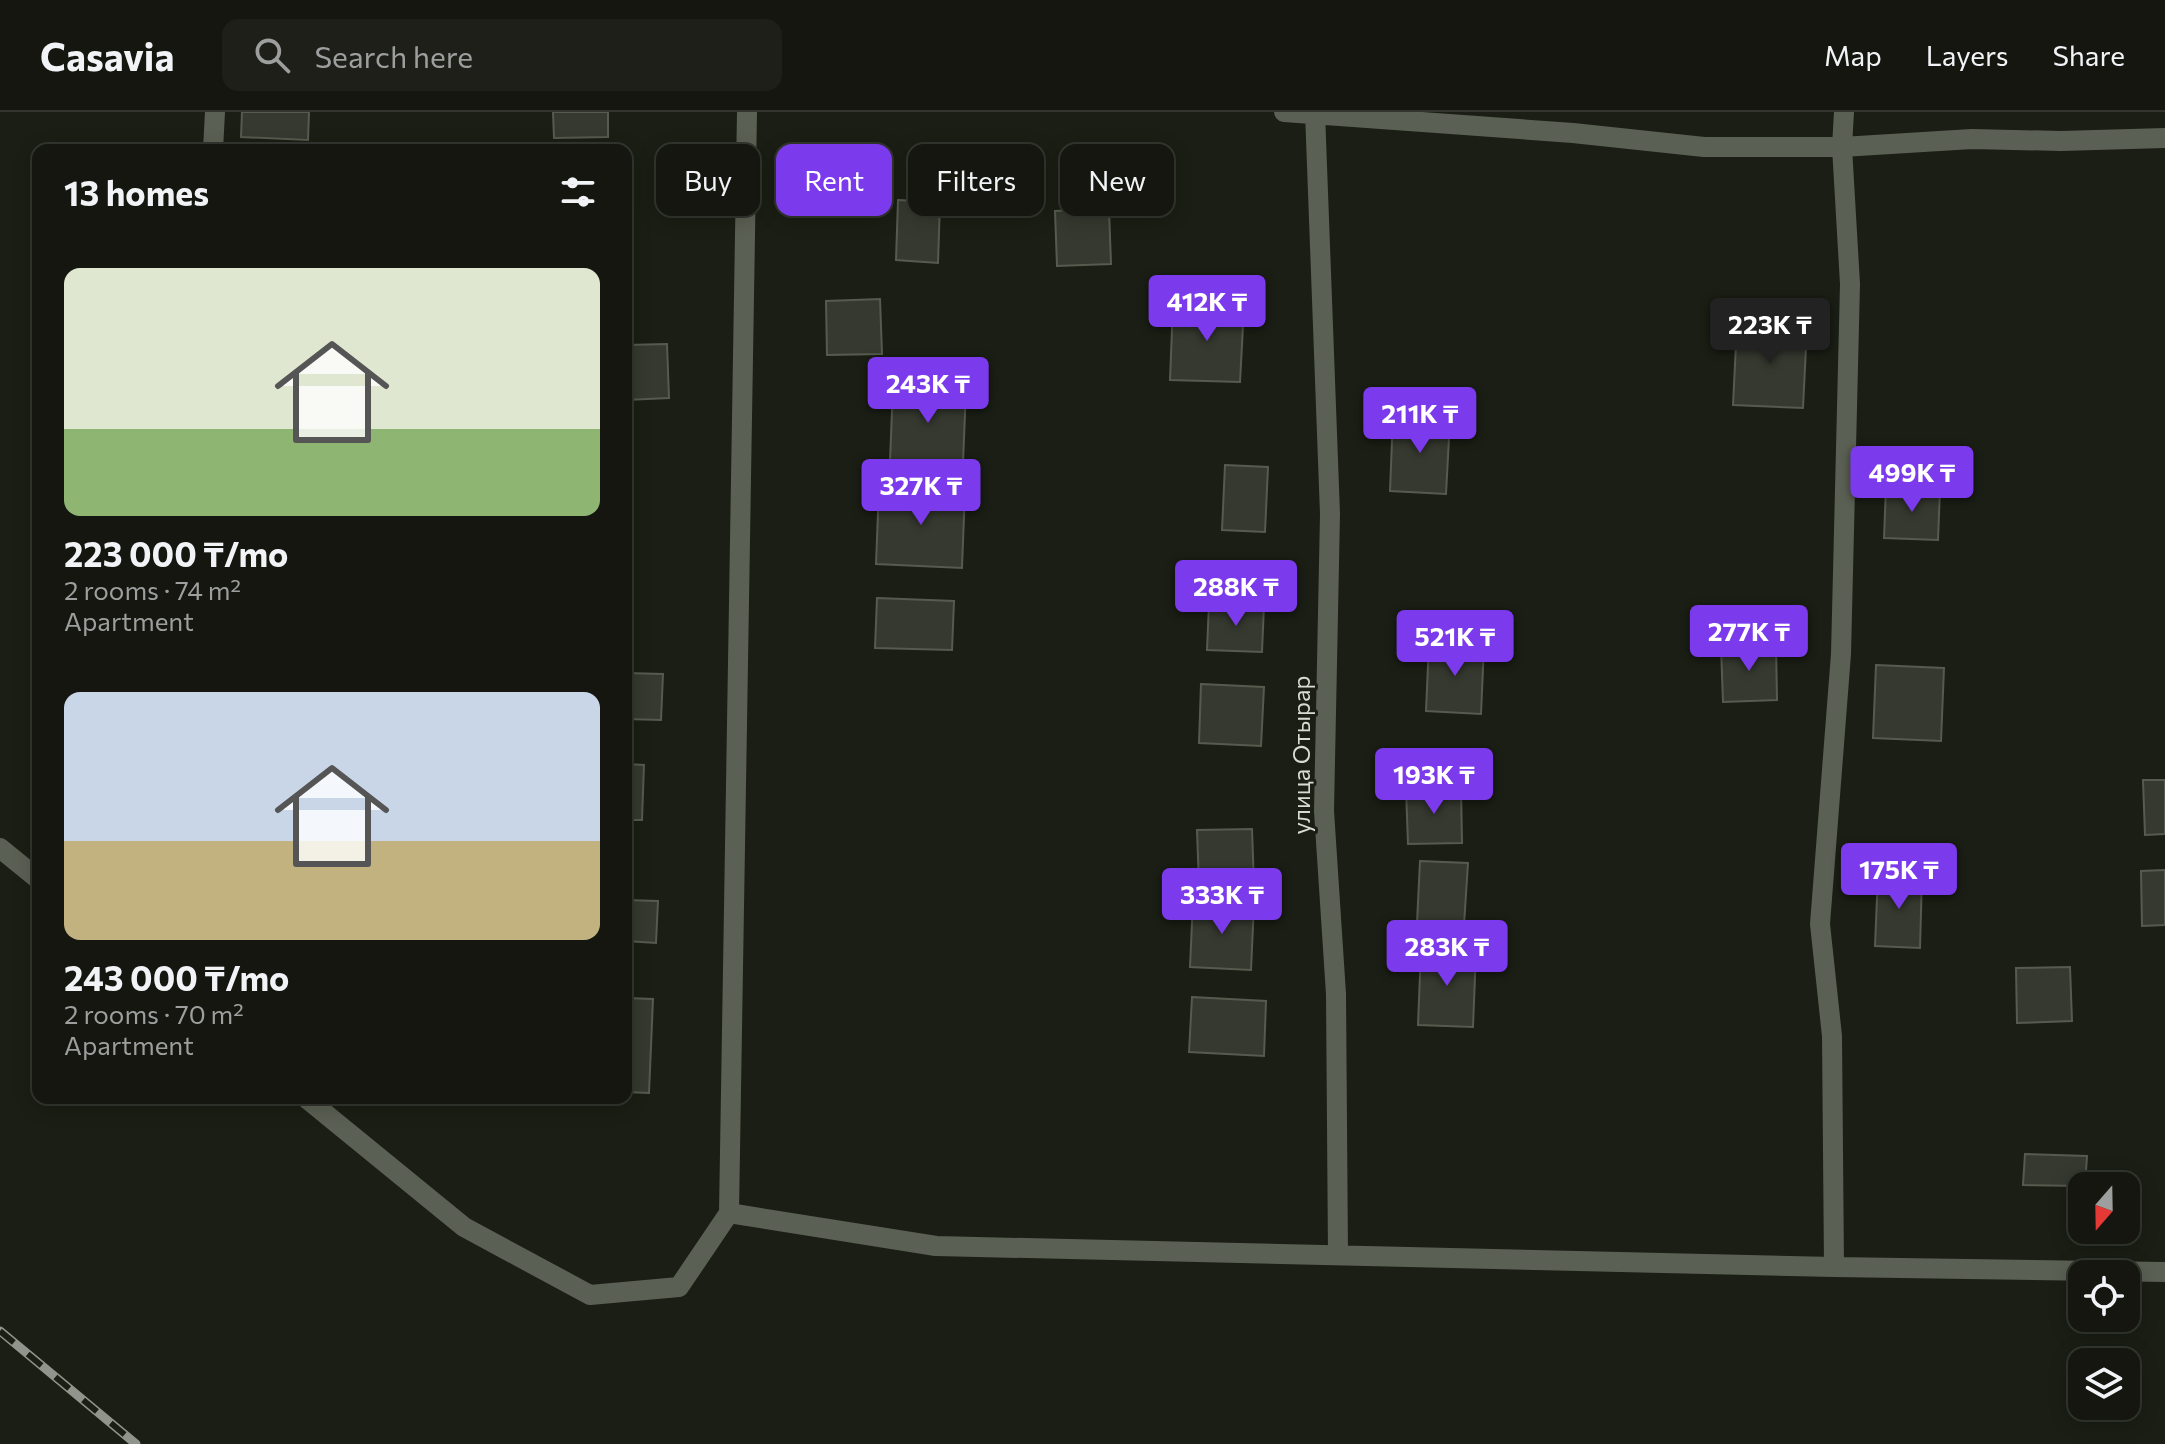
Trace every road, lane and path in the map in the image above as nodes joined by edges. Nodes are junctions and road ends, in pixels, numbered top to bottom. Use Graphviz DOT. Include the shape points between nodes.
graph roads {
  1 [pos="215,112"];
  2 [pos="747,112"];
  3 [pos="1284,112"];
  4 [pos="1844,112"];
  5 [pos="1315,114"];
  6 [pos="2165,138"];
  7 [pos="213,144"];
  8 [pos="1842,147"];
  9 [pos="0,848"];
  10 [pos="32,874"];
  11 [pos="313,1104"];
  12 [pos="729,1213"];
  13 [pos="1338,1255"];
  14 [pos="1834,1267"];
  15 [pos="2165,1272"];
  1 -- 7 [label="street"];
  2 -- 12 [label="street"];
  3 -- 5 [label="street"];
  4 -- 8 [label="street"];
  5 -- 8 [label="street" via="1704,147"];
  5 -- 13 [label="street, улица Отырар" via="1330,514 1324,811 1336,994"];
  6 -- 8 [label="street" via="1972,139"];
  8 -- 14 [label="street" via="1850,284 1841,654 1820,924 1832,1036"];
  9 -- 10 [label="street"];
  11 -- 12 [label="street" via="464,1227 590,1295 679,1287"];
  12 -- 13 [label="street" via="936,1246"];
  13 -- 14 [label="street"];
  14 -- 15 [label="street"];
}
